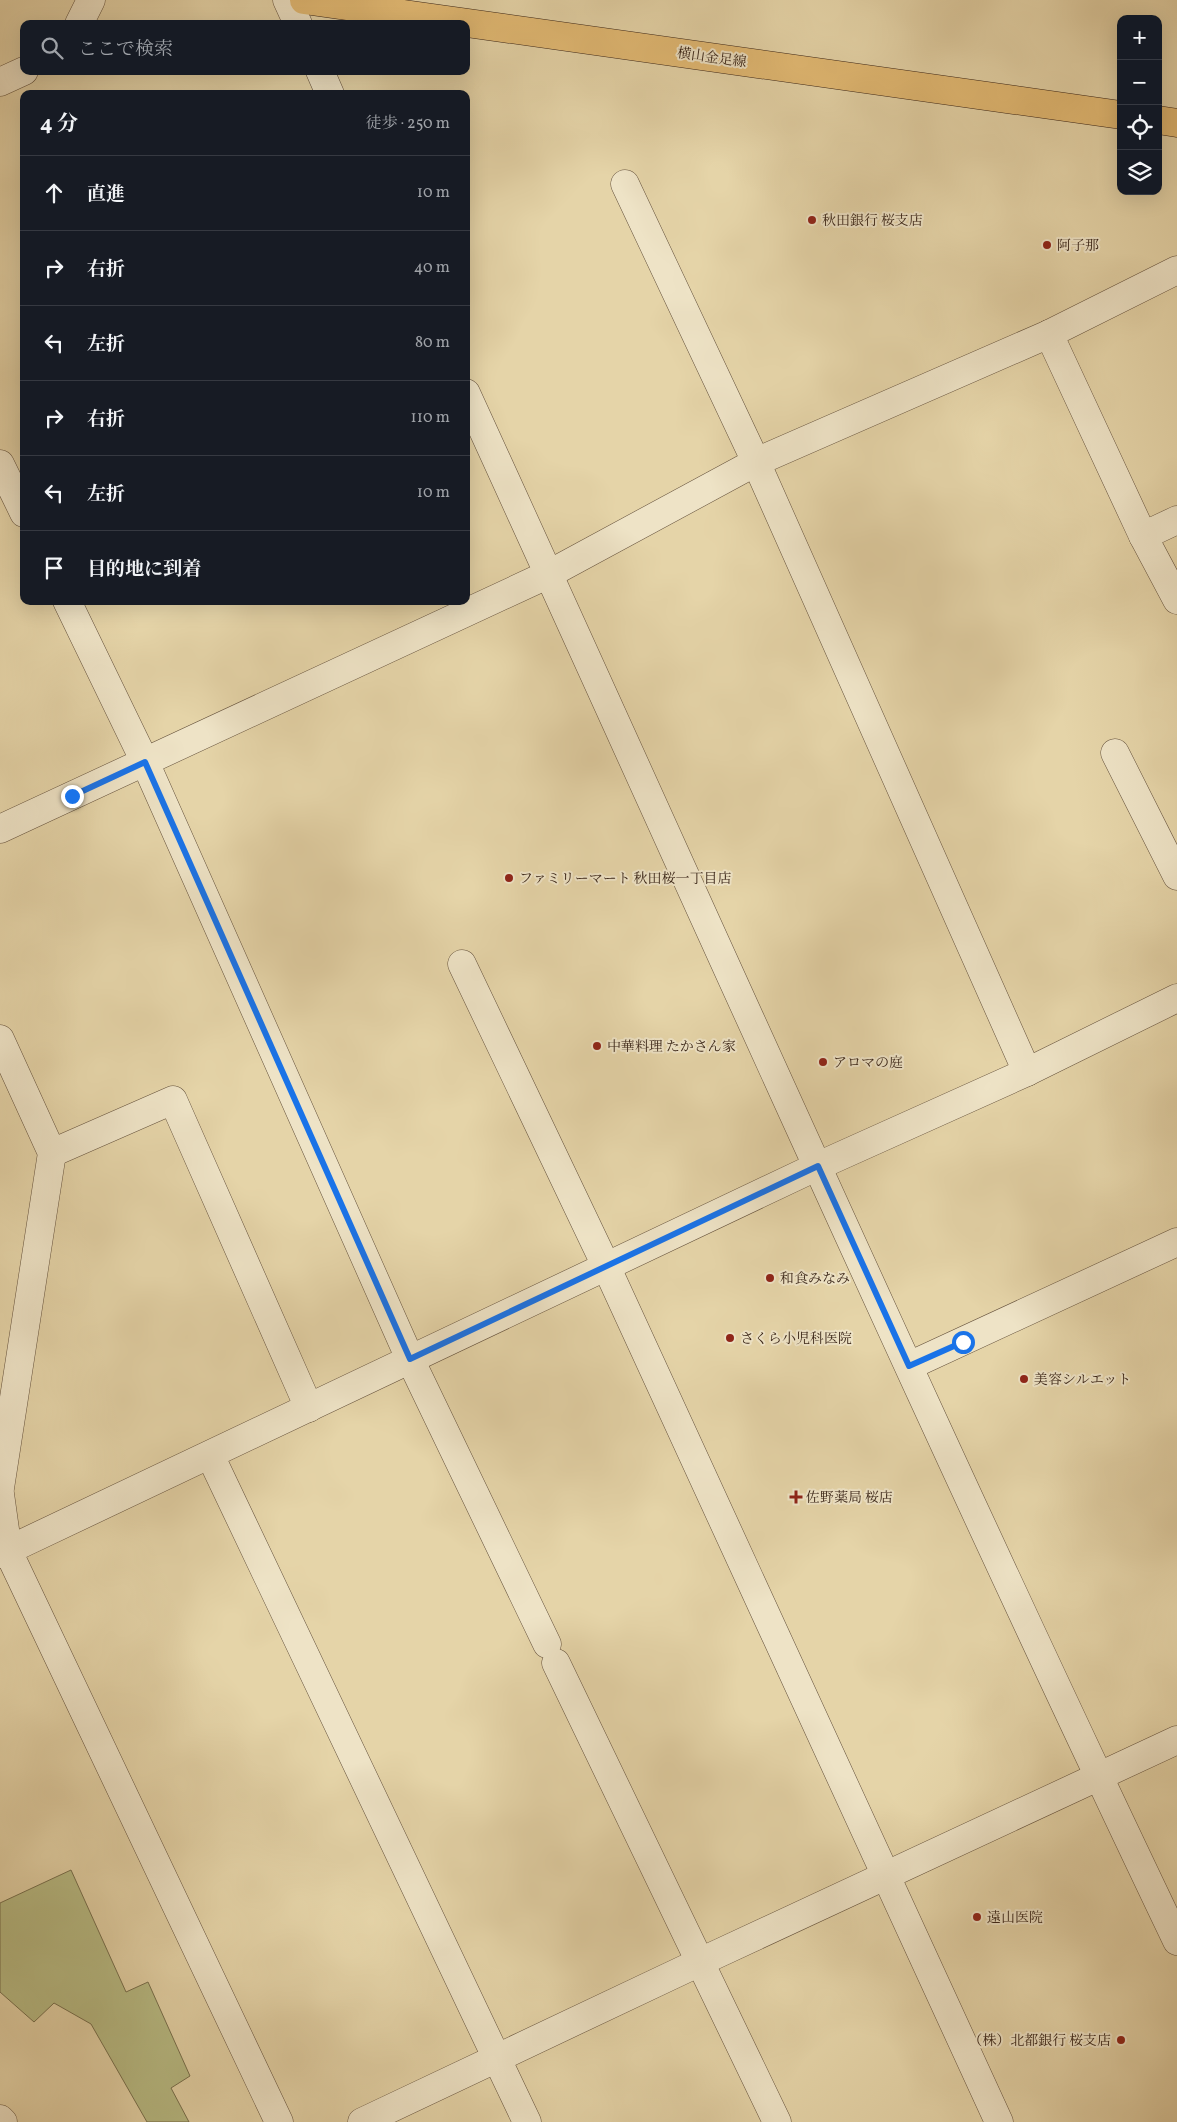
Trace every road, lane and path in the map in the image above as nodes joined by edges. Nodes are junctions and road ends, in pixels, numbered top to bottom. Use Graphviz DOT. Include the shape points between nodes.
graph roads {
  1 [pos="91,0"];
  2 [pos="287,0"];
  3 [pos="304,0"];
  4 [pos="81,20"];
  5 [pos="296,20"];
  6 [pos="446,20"];
  7 [pos="470,23"];
  8 [pos="20,73"];
  9 [pos="322,75"];
  10 [pos="0,82"];
  11 [pos="328,90"];
  12 [pos="1117,114"];
  13 [pos="1162,121"];
  14 [pos="1177,123"];
  15 [pos="625,184"];
  16 [pos="1177,270"];
  17 [pos="1049,334"];
  18 [pos="470,402"];
  19 [pos="756,462"];
  20 [pos="0,464"];
  21 [pos="20,505"];
  22 [pos="1177,520"];
  23 [pos="1143,536"];
  24 [pos="549,574"];
  25 [pos="1177,600"];
  26 [pos="69,605"];
  27 [pos="1115,753"];
  28 [pos="145,762"];
  29 [pos="0,829"];
  30 [pos="1177,876"];
  31 [pos="462,964"];
  32 [pos="1177,998"];
  33 [pos="0,1039"];
  34 [pos="1027,1072"];
  35 [pos="52,1153"];
  36 [pos="818,1166"];
  37 [pos="1177,1242"];
  38 [pos="606,1266"];
  39 [pos="410,1359"];
  40 [pos="909,1366"];
  41 [pos="309,1408"];
  42 [pos="210,1455"];
  43 [pos="0,1488"];
  44 [pos="0,1494"];
  45 [pos="4,1552"];
  46 [pos="1177,1740"];
  47 [pos="1099,1777"];
  48 [pos="886,1877"];
  49 [pos="1177,1941"];
  50 [pos="700,1962"];
  51 [pos="497,2059"];
  52 [pos="0,2119"];
  53 [pos="3,2122"];
  54 [pos="279,2122"];
  55 [pos="362,2122"];
  56 [pos="527,2122"];
  57 [pos="777,2122"];
  58 [pos="999,2122"];
  1 -- 4 [label="street"];
  2 -- 5 [label="street"];
  3 -- 6 [label="main road, 横山金足線"];
  7 -- 12 [label="main road, 横山金足線"];
  8 -- 10 [label="street"];
  9 -- 11 [label="street"];
  13 -- 14 [label="main road"];
  15 -- 19 [label="street"];
  16 -- 17 [label="street"];
  17 -- 19 [label="street"];
  17 -- 23 [label="street"];
  18 -- 24 [label="street"];
  19 -- 24 [label="street"];
  19 -- 34 [label="street"];
  20 -- 21 [label="street"];
  22 -- 23 [label="street"];
  23 -- 25 [label="street"];
  24 -- 28 [label="street"];
  24 -- 36 [label="street"];
  26 -- 28 [label="street"];
  27 -- 30 [label="street"];
  28 -- 29 [label="street"];
  28 -- 39 [label="street"];
  31 -- 38 [label="street"];
  32 -- 34 [label="street"];
  33 -- 35 [label="street"];
  34 -- 36 [label="street"];
  35 -- 41 [label="street" via="173,1100"];
  35 -- 43 [label="street"];
  36 -- 38 [label="street"];
  36 -- 40 [label="street"];
  37 -- 40 [label="street"];
  38 -- 39 [label="street"];
  38 -- 48 [label="street"];
  39 -- 41 [label="street"];
  39 -- 50 [label="street"];
  40 -- 47 [label="street"];
  41 -- 42 [label="street"];
  42 -- 45 [label="street"];
  42 -- 51 [label="street"];
  44 -- 45 [label="street"];
  45 -- 54 [label="street"];
  46 -- 47 [label="street"];
  47 -- 48 [label="street"];
  47 -- 49 [label="street"];
  48 -- 50 [label="street"];
  48 -- 58 [label="street"];
  50 -- 51 [label="street"];
  50 -- 57 [label="street"];
  51 -- 55 [label="street"];
  51 -- 56 [label="street"];
  52 -- 53 [label="street"];
}
